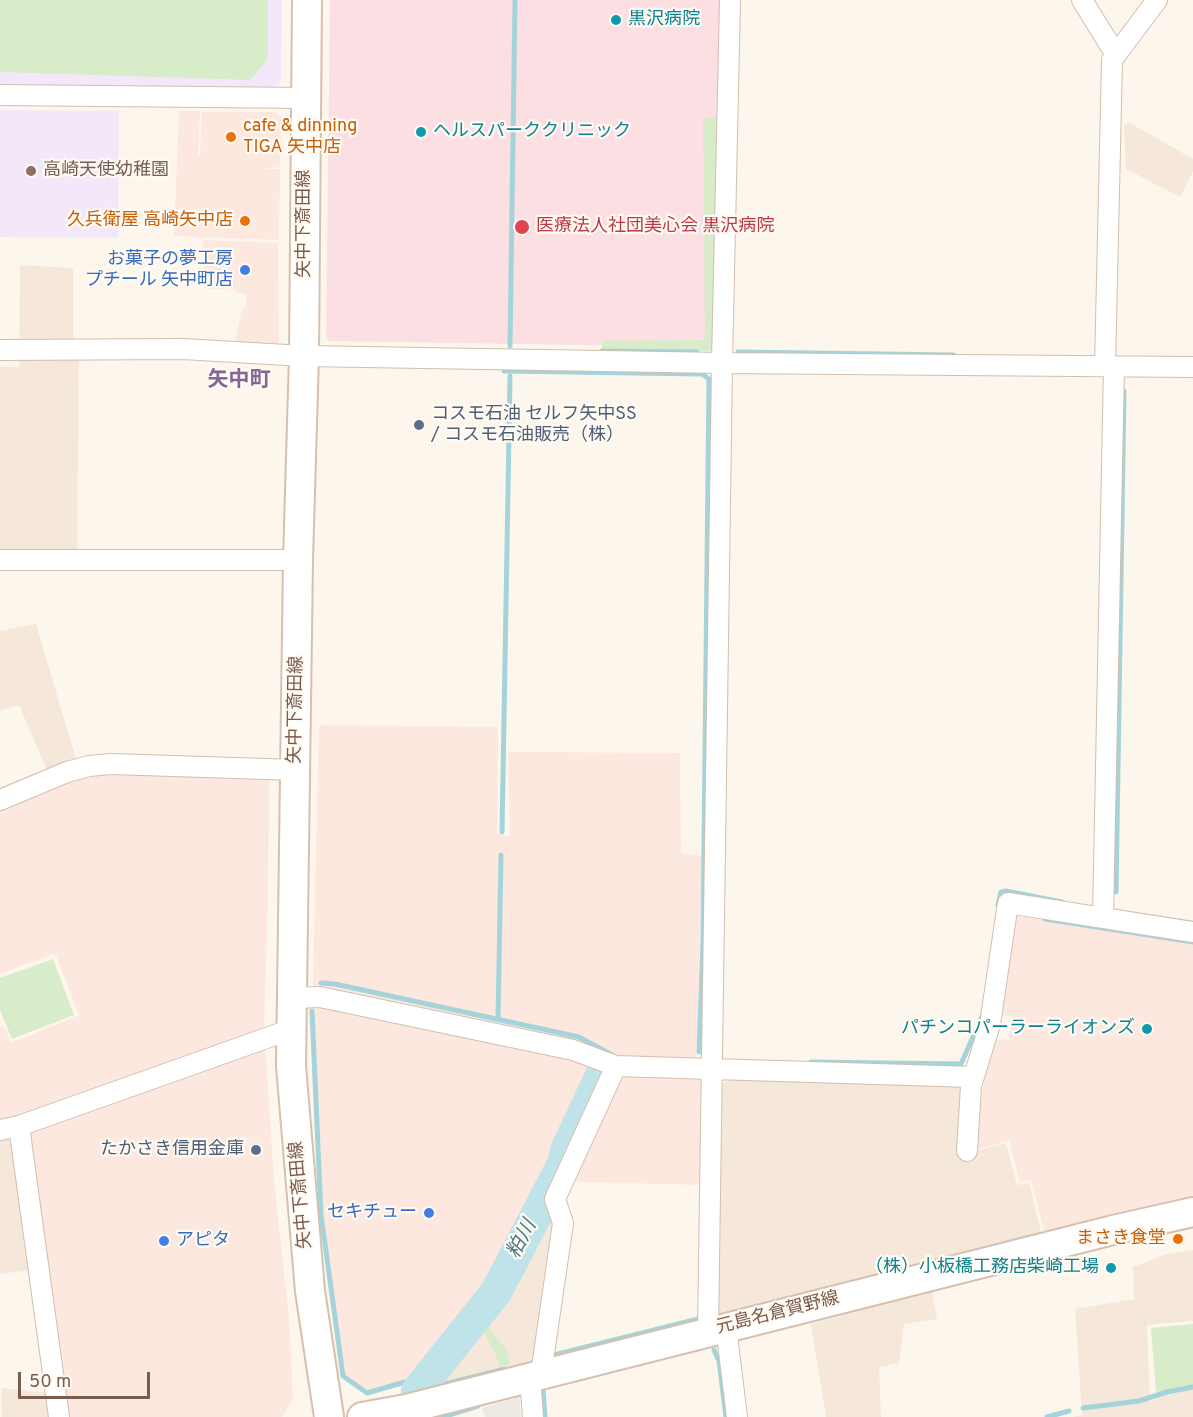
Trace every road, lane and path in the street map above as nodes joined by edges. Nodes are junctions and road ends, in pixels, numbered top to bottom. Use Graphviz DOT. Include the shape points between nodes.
graph roads {
  1 [pos="307,0"];
  2 [pos="730,0"];
  3 [pos="1082,0"];
  4 [pos="1157,0"];
  5 [pos="1116,55"];
  6 [pos="0,95"];
  7 [pos="306,98"];
  8 [pos="0,350"];
  9 [pos="304,356"];
  10 [pos="722,363"];
  11 [pos="1109,366"];
  12 [pos="1193,367"];
  13 [pos="0,560"];
  14 [pos="298,560"];
  15 [pos="296,770"];
  16 [pos="0,800"];
  17 [pos="1103,918"];
  18 [pos="1193,932"];
  19 [pos="292,998"];
  20 [pos="292,1029"];
  21 [pos="616,1066"];
  22 [pos="710,1070"];
  23 [pos="973,1077"];
  24 [pos="9,1128"];
  25 [pos="967,1151"];
  26 [pos="1193,1212"];
  27 [pos="717,1329"];
  28 [pos="536,1375"];
  29 [pos="59,1417"];
  30 [pos="329,1417"];
  31 [pos="362,1417"];
  32 [pos="533,1417"];
  33 [pos="737,1417"];
  1 -- 7 [label="street, 矢中下斎田線"];
  2 -- 10 [label="street"];
  3 -- 5 [label="street"];
  4 -- 5 [label="street"];
  5 -- 11 [label="street" via="1112,60"];
  6 -- 7 [label="street"];
  7 -- 9 [label="street, 矢中下斎田線"];
  8 -- 9 [label="street" via="183,349"];
  9 -- 10 [label="street"];
  9 -- 14 [label="street, 矢中下斎田線"];
  10 -- 11 [label="street"];
  10 -- 22 [label="street"];
  11 -- 12 [label="street"];
  11 -- 17 [label="street"];
  13 -- 14 [label="street"];
  14 -- 15 [label="street, 矢中下斎田線"];
  15 -- 16 [label="street" via="89,766"];
  15 -- 19 [label="street, 矢中下斎田線"];
  17 -- 18 [label="street"];
  17 -- 23 [label="street" via="1008,903 990,1024"];
  19 -- 20 [label="street, 矢中下斎田線"];
  19 -- 21 [label="street" via="320,997 561,1047"];
  20 -- 24 [label="street"];
  20 -- 30 [label="street, 矢中下斎田線" via="291,1066 310,1291"];
  21 -- 22 [label="street"];
  21 -- 28 [label="street" via="555,1199 563,1223"];
  22 -- 23 [label="street"];
  22 -- 27 [label="street"];
  23 -- 25 [label="street"];
  24 -- 29 [label="street"];
  26 -- 27 [label="street, 元島名倉賀野線"];
  27 -- 28 [label="street, 元島名倉賀野線"];
  27 -- 33 [label="street"];
  28 -- 31 [label="street, 元島名倉賀野線"];
  28 -- 32 [label="street"];
}
